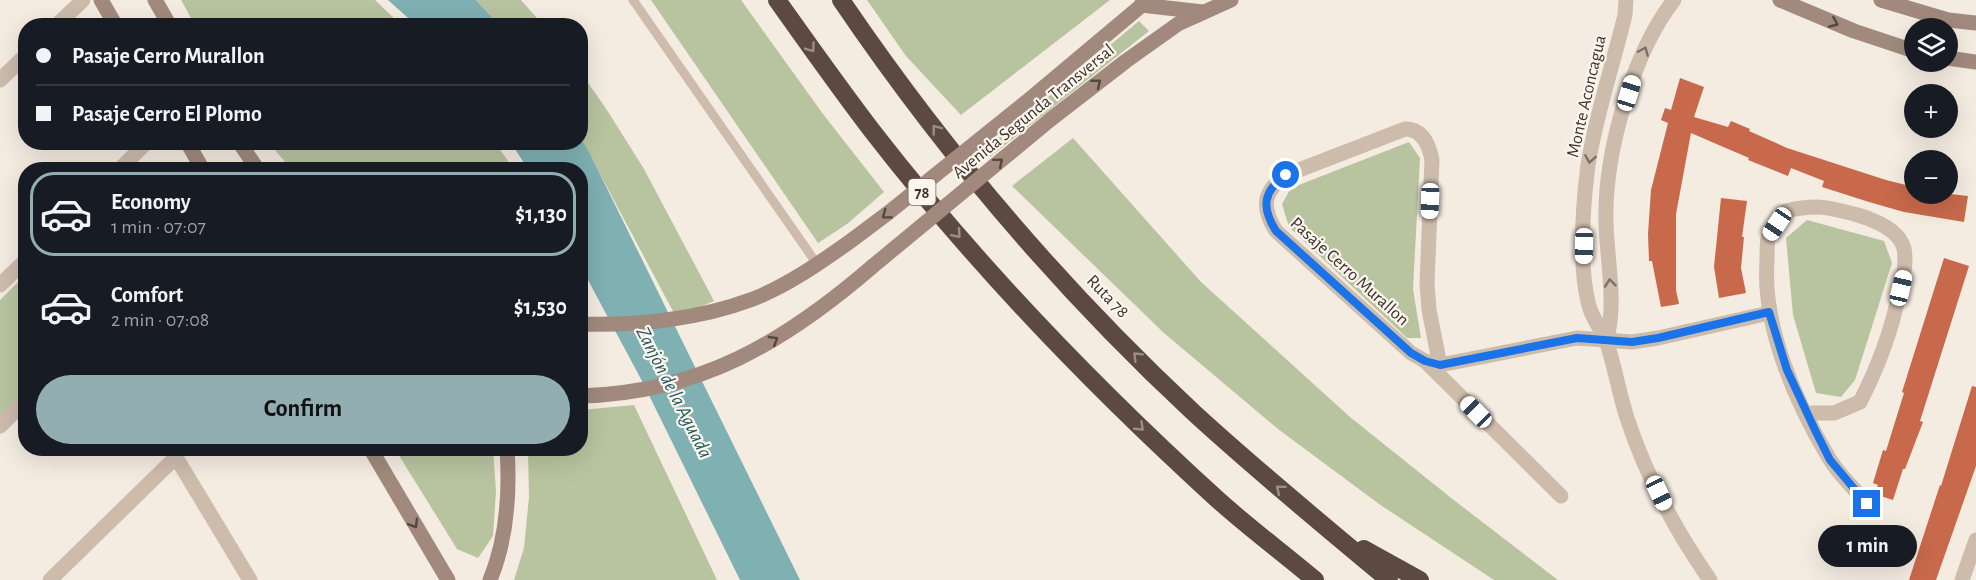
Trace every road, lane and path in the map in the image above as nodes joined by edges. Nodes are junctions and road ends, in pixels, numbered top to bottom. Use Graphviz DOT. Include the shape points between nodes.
graph roads {
  1 [pos="83,0"];
  2 [pos="101,0"];
  3 [pos="155,0"];
  4 [pos="633,0"];
  5 [pos="777,0"];
  6 [pos="841,0"];
  7 [pos="1231,0"];
  8 [pos="1626,0"];
  9 [pos="1674,0"];
  10 [pos="1780,0"];
  11 [pos="1881,0"];
  12 [pos="1142,2"];
  13 [pos="1203,12"];
  14 [pos="64,18"];
  15 [pos="111,18"];
  16 [pos="165,18"];
  17 [pos="1976,23"];
  18 [pos="1904,48"];
  19 [pos="1958,60"];
  20 [pos="1976,62"];
  21 [pos="18,63"];
  22 [pos="0,80"];
  23 [pos="139,150"];
  24 [pos="127,162"];
  25 [pos="817,264"];
  26 [pos="18,268"];
  27 [pos="0,285"];
  28 [pos="1769,312"];
  29 [pos="588,326"];
  30 [pos="1606,341"];
  31 [pos="1433,363"];
  32 [pos="588,395"];
  33 [pos="18,409"];
  34 [pos="1807,413"];
  35 [pos="0,426"];
  36 [pos="171,456"];
  37 [pos="176,456"];
  38 [pos="375,456"];
  39 [pos="507,456"];
  40 [pos="1561,496"];
  41 [pos="1867,504"];
  42 [pos="1325,527"];
  43 [pos="1976,540"];
  44 [pos="50,580"];
  45 [pos="250,580"];
  46 [pos="448,580"];
  47 [pos="490,580"];
  48 [pos="1315,580"];
  49 [pos="1389,580"];
  50 [pos="1420,580"];
  51 [pos="1710,580"];
  52 [pos="1962,580"];
  1 -- 14 [label="street"];
  2 -- 15 [label="main road"];
  3 -- 16 [label="main road"];
  4 -- 25 [label="lane"];
  5 -- 48 [label="highway, 78, one-way" via="873,132 1039,325 1203,486"];
  42 -- 6 [label="highway, Ruta 78, one-way" via="1192,411 1074,291 963,164"];
  7 -- 13 [label="main road, Avenida Segunda Transversal"];
  8 -- 30 [label="street, Monte Aconcagua, one-way" via="1593,135 1584,212 1587,302"];
  30 -- 9 [label="street, Monte Aconcagua, one-way" via="1612,308 1606,220 1614,146 1645,48"];
  10 -- 18 [label="main road, one-way"];
  11 -- 17 [label="main road" via="1948,20"];
  12 -- 13 [label="main road"];
  12 -- 25 [label="main road, Avenida Segunda Transversal, one-way, bridge" via="1030,99 888,213"];
  32 -- 13 [label="main road, Avenida Segunda Transversal, one-way, bridge" via="659,386 722,367 786,333 1126,60 1178,24"];
  19 -- 20 [label="main road"];
  21 -- 22 [label="street"];
  23 -- 24 [label="street"];
  25 -- 29 [label="main road, Avenida Segunda Transversal" via="786,283 727,308 663,320"];
  26 -- 27 [label="street"];
  28 -- 30 [label="street" via="1658,338"];
  28 -- 34 [label="street" via="1787,370"];
  28 -- 34 [label="street" via="1768,237 1786,212 1808,206 1868,218 1895,232 1904,248 1904,273 1890,332 1860,402 1834,413"];
  30 -- 31 [label="street" via="1577,338"];
  30 -- 51 [label="street, Monte Aconcagua" via="1628,420 1644,460 1684,543"];
  31 -- 31 [label="street, Pasaje Cerro Murallon" via="1427,283 1432,160 1424,138 1413,129 1405,129 1286,175 1272,185 1266,204 1268,219 1276,231 1411,353"];
  31 -- 40 [label="street, Pasaje Cerro Murallon"];
  33 -- 35 [label="street"];
  34 -- 41 [label="street" via="1830,460"];
  36 -- 44 [label="street"];
  37 -- 45 [label="street"];
  38 -- 46 [label="main road, one-way"];
  39 -- 47 [label="main road" via="505,528"];
  42 -- 49 [label="highway, Ruta 78"];
  42 -- 50 [label="highway"];
  43 -- 52 [label="street"];
}
